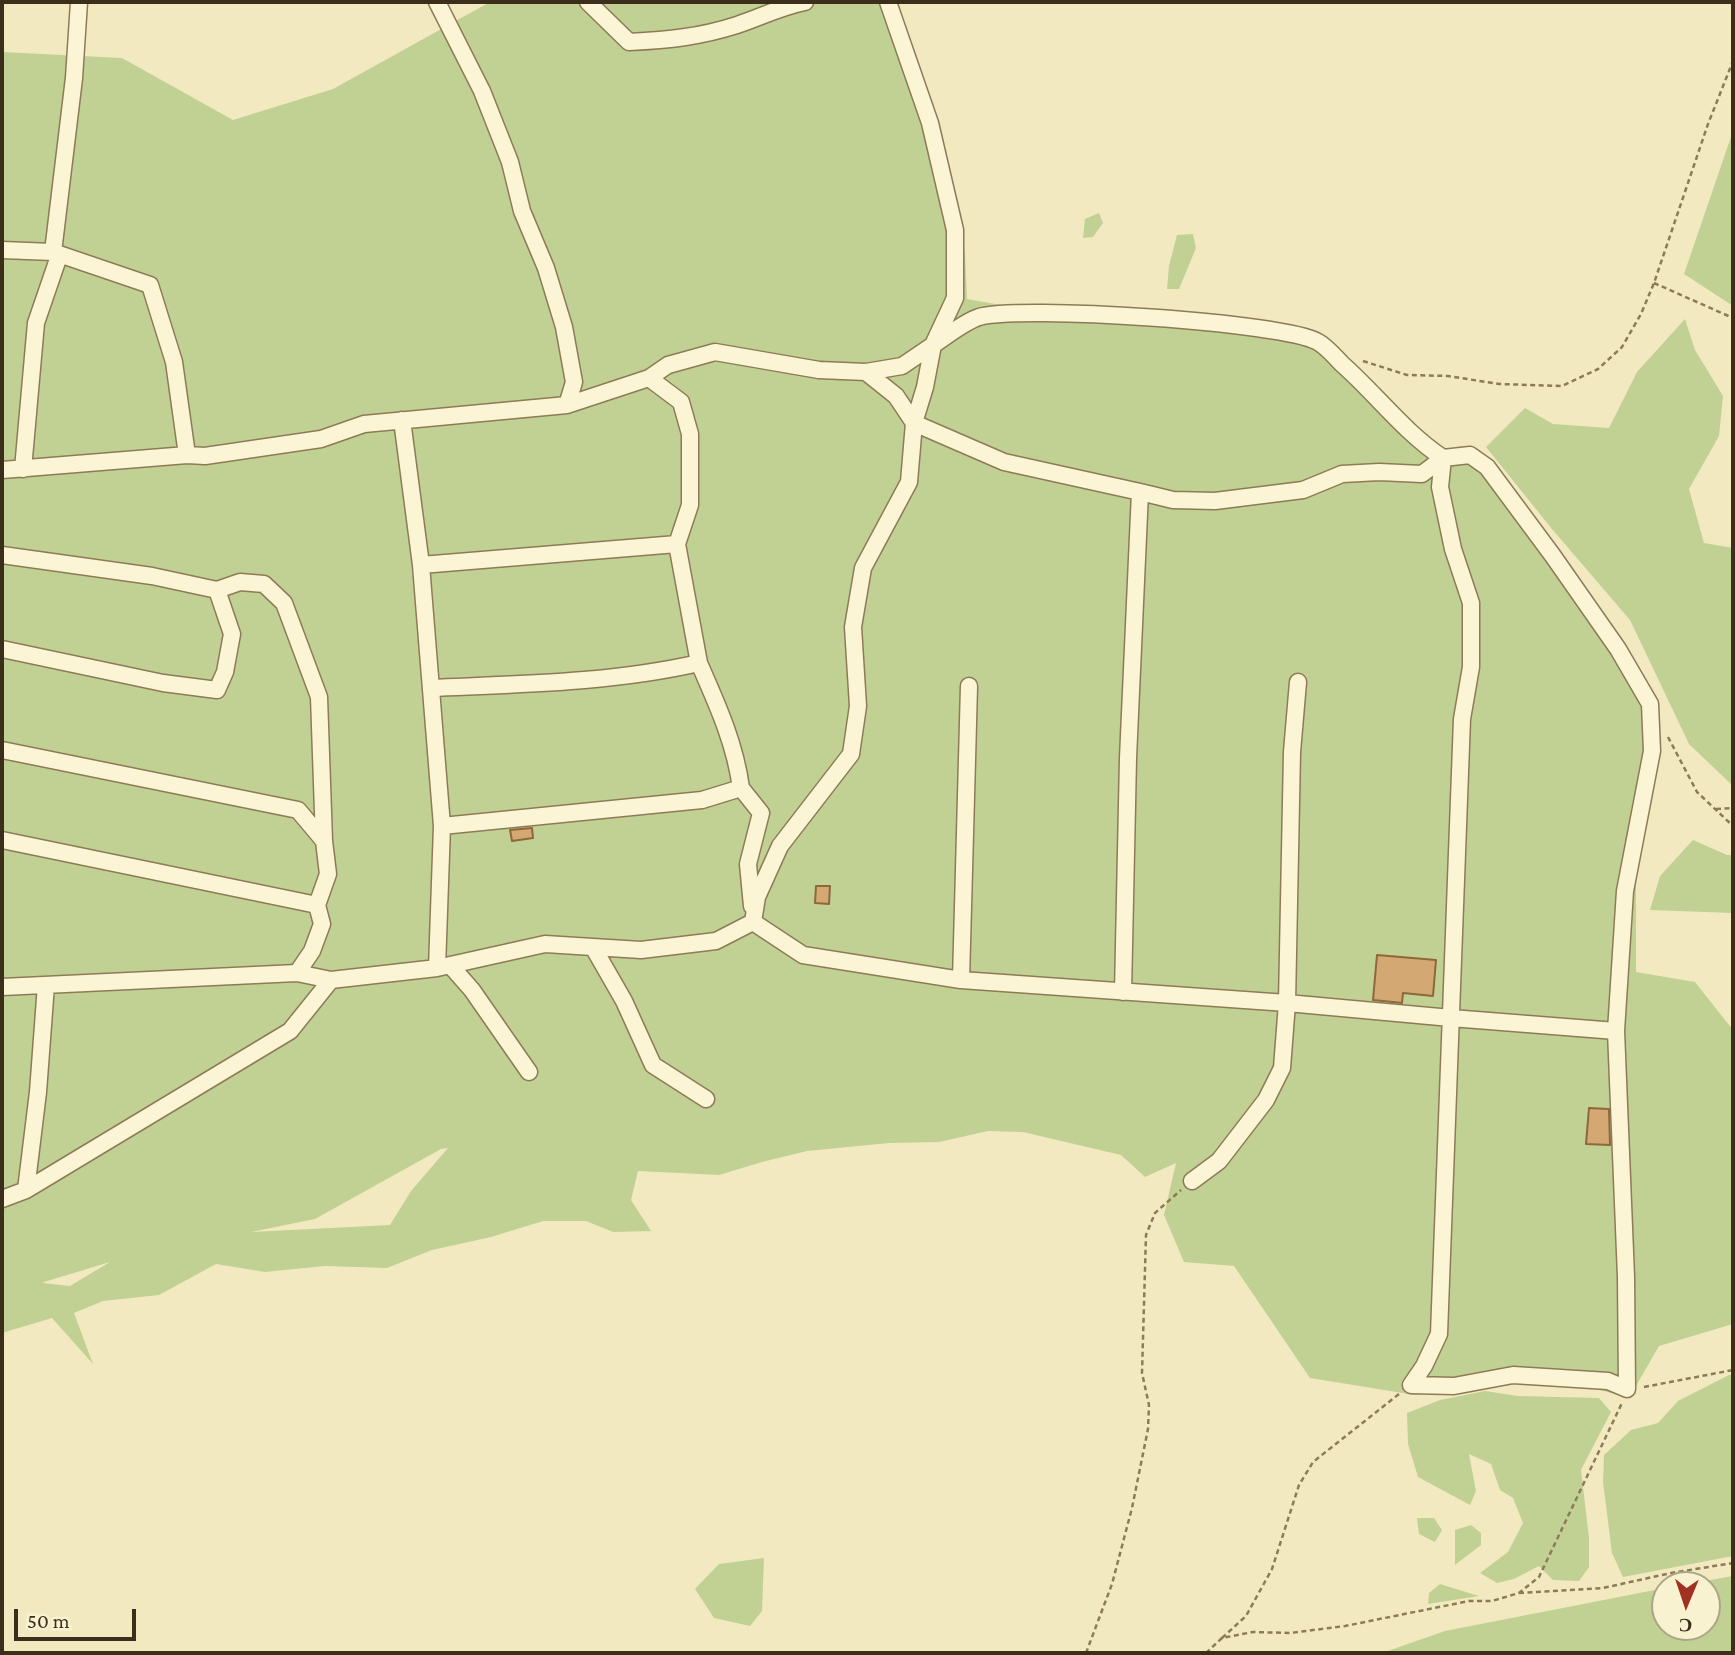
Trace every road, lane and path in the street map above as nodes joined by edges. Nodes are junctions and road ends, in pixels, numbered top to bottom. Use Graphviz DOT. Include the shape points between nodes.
graph roads {
  1 [pos="79,2"];
  2 [pos="437,2"];
  3 [pos="588,2"];
  4 [pos="805,2"];
  5 [pos="888,2"];
  6 [pos="1733,61"];
  7 [pos="2,250"];
  8 [pos="56,254"];
  9 [pos="1654,284"];
  10 [pos="1733,318"];
  11 [pos="933,345"];
  12 [pos="1356,359"];
  13 [pos="866,372"];
  14 [pos="649,378"];
  15 [pos="567,404"];
  16 [pos="402,420"];
  17 [pos="914,423"];
  18 [pos="187,455"];
  19 [pos="1443,458"];
  20 [pos="23,468"];
  21 [pos="2,470"];
  22 [pos="1140,492"];
  23 [pos="677,544"];
  24 [pos="2,555"];
  25 [pos="421,565"];
  26 [pos="217,590"];
  27 [pos="2,649"];
  28 [pos="699,663"];
  29 [pos="1298,682"];
  30 [pos="969,686"];
  31 [pos="432,688"];
  32 [pos="1663,728"];
  33 [pos="2,750"];
  34 [pos="741,788"];
  35 [pos="1733,808"];
  36 [pos="1715,809"];
  37 [pos="442,826"];
  38 [pos="1733,826"];
  39 [pos="2,840"];
  40 [pos="324,841"];
  41 [pos="317,905"];
  42 [pos="753,922"];
  43 [pos="593,947"];
  44 [pos="443,966"];
  45 [pos="297,973"];
  46 [pos="331,980"];
  47 [pos="961,980"];
  48 [pos="46,985"];
  49 [pos="2,987"];
  50 [pos="1123,992"];
  51 [pos="1287,1003"];
  52 [pos="1451,1018"];
  53 [pos="1616,1031"];
  54 [pos="529,1072"];
  55 [pos="706,1100"];
  56 [pos="1192,1181"];
  57 [pos="26,1190"];
  58 [pos="2,1199"];
  59 [pos="1733,1370"];
  60 [pos="1411,1385"];
  61 [pos="1627,1390"];
  62 [pos="1733,1563"];
  63 [pos="1519,1593"];
  64 [pos="1222,1638"];
  65 [pos="1086,1653"];
  66 [pos="1206,1653"];
  1 -- 8 [label="lane"];
  2 -- 15 [label="lane" via="482,91 546,268 574,382"];
  3 -- 4 [label="lane" via="629,42 685,39"];
  5 -- 11 [label="lane" via="930,123 955,230 955,298"];
  6 -- 9 [label="path"];
  7 -- 8 [label="lane"];
  8 -- 18 [label="lane" via="150,285 174,362"];
  8 -- 20 [label="lane" via="36,323"];
  9 -- 10 [label="path"];
  9 -- 12 [label="path" via="1622,346 1598,369 1562,386 1407,375"];
  11 -- 13 [label="lane" via="902,366"];
  11 -- 17 [label="lane"];
  11 -- 19 [label="lane" via="979,317 1031,312 1170,319 1280,332 1318,342 1396,421"];
  13 -- 14 [label="lane" via="818,370 715,352 668,365"];
  13 -- 17 [label="lane" via="896,396"];
  14 -- 15 [label="lane"];
  14 -- 23 [label="lane" via="681,402 690,434 691,505"];
  15 -- 16 [label="lane"];
  16 -- 18 [label="lane" via="364,424 321,439"];
  16 -- 25 [label="lane"];
  17 -- 22 [label="lane" via="1004,462"];
  17 -- 42 [label="lane" via="909,482 863,568 853,627 858,706 851,754 780,846 757,897"];
  18 -- 20 [label="lane"];
  19 -- 22 [label="lane" via="1422,474 1342,474 1303,490 1215,501 1173,500"];
  19 -- 52 [label="lane" via="1440,487 1471,603"];
  19 -- 53 [label="lane" via="1470,455 1487,467 1618,649 1650,704 1652,751 1625,891"];
  20 -- 21 [label="lane"];
  22 -- 50 [label="lane"];
  23 -- 25 [label="lane"];
  23 -- 28 [label="lane"];
  24 -- 26 [label="lane"];
  25 -- 31 [label="lane"];
  26 -- 27 [label="lane" via="232,634 217,690"];
  26 -- 40 [label="lane" via="240,582 264,584 284,603 319,697"];
  28 -- 31 [label="lane" via="590,682"];
  28 -- 34 [label="lane" via="723,716"];
  29 -- 51 [label="lane" via="1292,752"];
  30 -- 47 [label="lane"];
  31 -- 37 [label="lane"];
  32 -- 36 [label="path" via="1697,792"];
  33 -- 40 [label="lane" via="298,810"];
  34 -- 37 [label="lane" via="702,800"];
  34 -- 42 [label="lane" via="761,813 748,864"];
  35 -- 36 [label="path"];
  36 -- 38 [label="path"];
  37 -- 44 [label="lane"];
  39 -- 41 [label="lane"];
  40 -- 41 [label="lane" via="328,874"];
  41 -- 45 [label="lane" via="322,924"];
  42 -- 43 [label="lane" via="716,941 641,950"];
  42 -- 47 [label="lane" via="803,955"];
  43 -- 44 [label="lane" via="545,944"];
  43 -- 55 [label="lane" via="624,1000 653,1065"];
  44 -- 46 [label="lane"];
  44 -- 54 [label="lane" via="472,990"];
  45 -- 46 [label="lane"];
  45 -- 48 [label="lane"];
  46 -- 57 [label="lane" via="290,1031"];
  47 -- 50 [label="lane"];
  48 -- 49 [label="lane"];
  48 -- 57 [label="lane"];
  50 -- 51 [label="lane"];
  51 -- 52 [label="lane"];
  51 -- 56 [label="lane" via="1282,1068 1266,1100 1219,1161"];
  52 -- 53 [label="lane"];
  52 -- 60 [label="lane" via="1439,1334"];
  53 -- 61 [label="lane"];
  56 -- 65 [label="path" via="1155,1213 1146,1235 1142,1373 1149,1405 1148,1429 1112,1584"];
  57 -- 58 [label="lane"];
  59 -- 61 [label="path"];
  60 -- 61 [label="lane" via="1454,1386 1513,1375 1608,1381"];
  60 -- 64 [label="path" via="1312,1462 1299,1485 1272,1569 1246,1616"];
  61 -- 63 [label="path" via="1539,1577"];
  62 -- 63 [label="path" via="1604,1588"];
  63 -- 64 [label="path" via="1345,1626"];
  64 -- 66 [label="path"];
}
